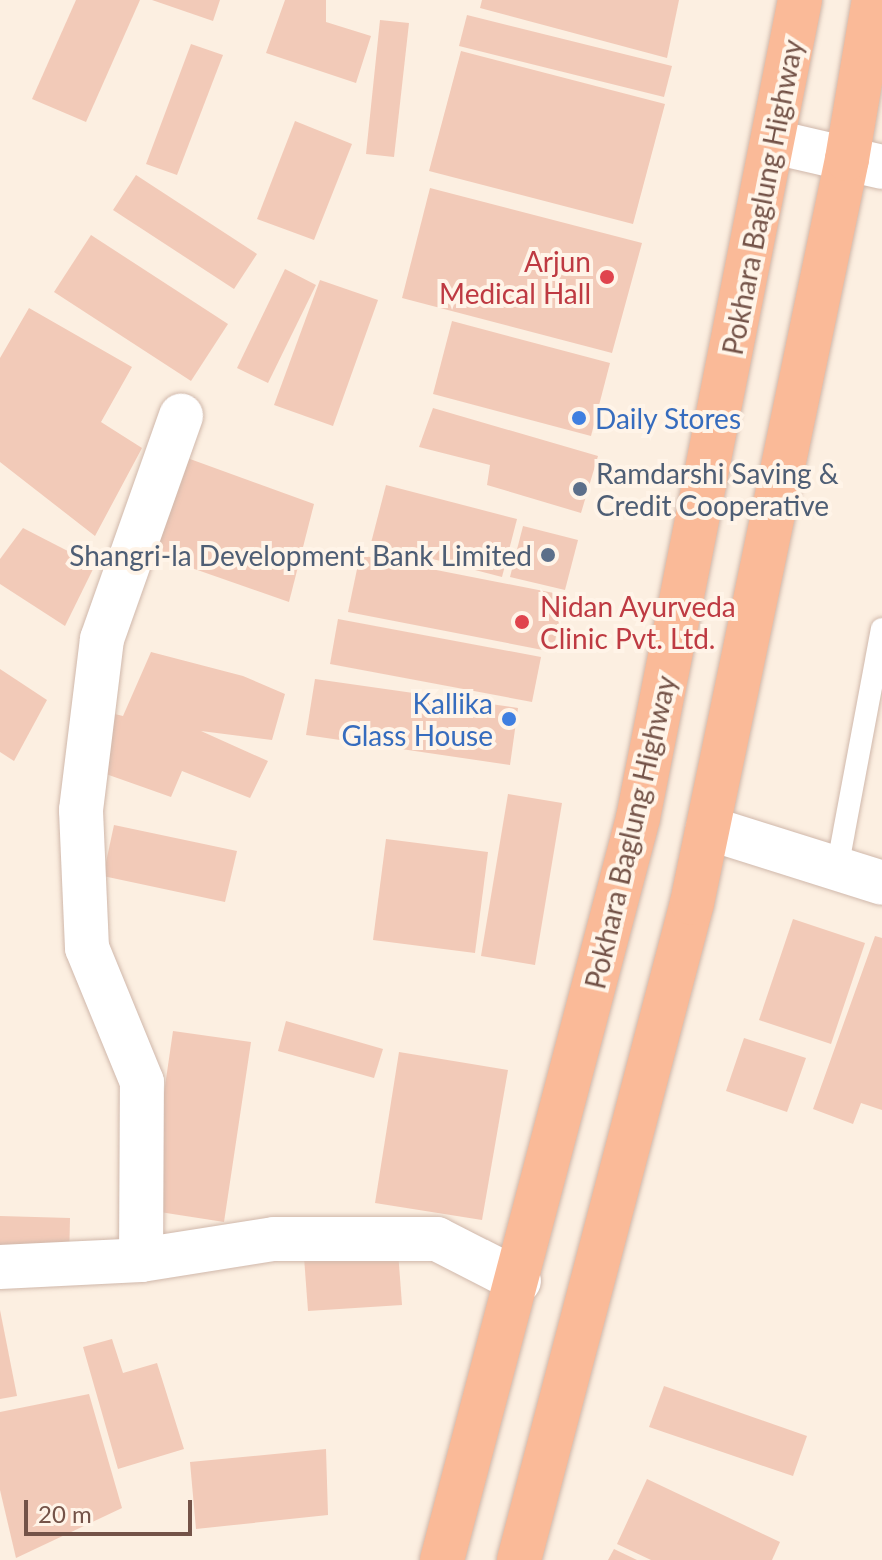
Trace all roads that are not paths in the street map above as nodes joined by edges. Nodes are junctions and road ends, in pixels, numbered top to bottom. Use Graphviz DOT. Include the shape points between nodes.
graph roads {
  1 [pos="800,0"];
  2 [pos="874,0"];
  3 [pos="774,142"];
  4 [pos="864,163"];
  5 [pos="181,416"];
  6 [pos="882,629"];
  7 [pos="708,828"];
  8 [pos="837,869"];
  9 [pos="882,883"];
  10 [pos="141,1260"];
  11 [pos="0,1267"];
  12 [pos="519,1281"];
  13 [pos="442,1560"];
  14 [pos="519,1560"];
  1 -- 3 [label="highway, Pokhara Baglung Highway"];
  2 -- 4 [label="highway"];
  3 -- 4 [label="street"];
  3 -- 12 [label="highway, Pokhara Baglung Highway" via="638,818"];
  4 -- 7 [label="highway"];
  5 -- 10 [label="street" via="102,639 81,810 87,948 142,1082"];
  6 -- 8 [label="lane"];
  7 -- 8 [label="street"];
  7 -- 14 [label="highway" via="598,1273"];
  8 -- 9 [label="street"];
  10 -- 11 [label="street"];
  10 -- 12 [label="street" via="274,1239 437,1239"];
  12 -- 13 [label="highway, Pokhara Baglung Highway"];
}
